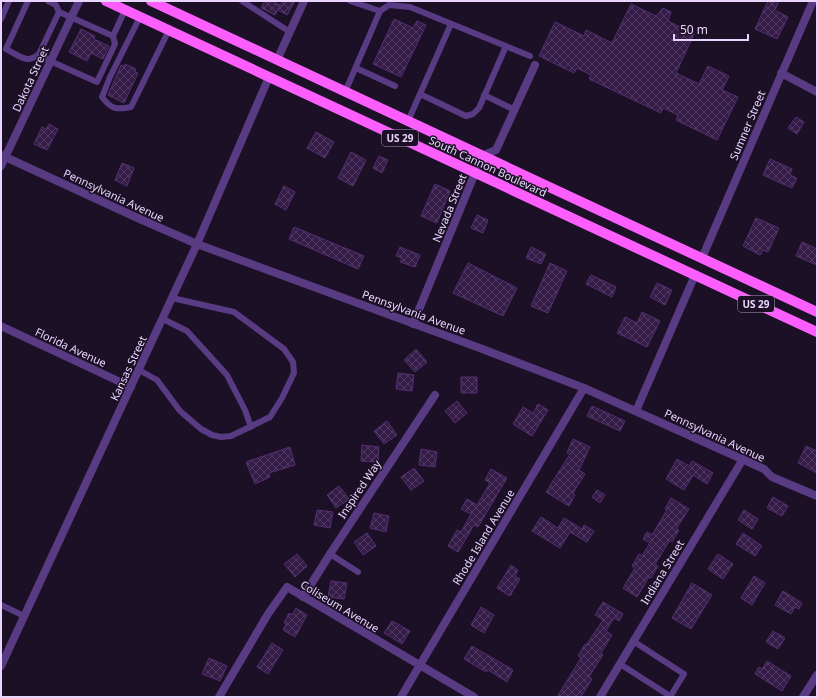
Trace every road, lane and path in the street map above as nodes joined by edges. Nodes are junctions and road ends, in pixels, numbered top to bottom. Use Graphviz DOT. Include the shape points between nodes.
graph roads {
  1 [pos="9,1"];
  2 [pos="28,1"];
  3 [pos="48,1"];
  4 [pos="79,1"];
  5 [pos="106,1"];
  6 [pos="151,1"];
  7 [pos="242,1"];
  8 [pos="304,1"];
  9 [pos="350,1"];
  10 [pos="813,1"];
  11 [pos="162,3"];
  12 [pos="125,10"];
  13 [pos="59,12"];
  14 [pos="380,12"];
  15 [pos="71,17"];
  16 [pos="140,17"];
  17 [pos="1,19"];
  18 [pos="451,24"];
  19 [pos="169,30"];
  20 [pos="290,32"];
  21 [pos="113,36"];
  22 [pos="506,46"];
  23 [pos="39,54"];
  24 [pos="530,56"];
  25 [pos="277,60"];
  26 [pos="50,61"];
  27 [pos="535,66"];
  28 [pos="356,68"];
  29 [pos="781,73"];
  30 [pos="269,77"];
  31 [pos="394,86"];
  32 [pos="345,92"];
  33 [pos="817,92"];
  34 [pos="420,94"];
  35 [pos="484,95"];
  36 [pos="515,110"];
  37 [pos="408,121"];
  38 [pos="3,156"];
  39 [pos="482,156"];
  40 [pos="1,166"];
  41 [pos="475,174"];
  42 [pos="198,244"];
  43 [pos="702,258"];
  44 [pos="695,275"];
  45 [pos="172,298"];
  46 [pos="817,312"];
  47 [pos="163,319"];
  48 [pos="414,324"];
  49 [pos="1,326"];
  50 [pos="817,332"];
  51 [pos="139,370"];
  52 [pos="131,387"];
  53 [pos="584,388"];
  54 [pos="435,395"];
  55 [pos="636,411"];
  56 [pos="251,427"];
  57 [pos="743,459"];
  58 [pos="817,496"];
  59 [pos="330,554"];
  60 [pos="358,572"];
  61 [pos="303,597"];
  62 [pos="1,605"];
  63 [pos="24,616"];
  64 [pos="634,641"];
  65 [pos="620,664"];
  66 [pos="1,666"];
  67 [pos="419,666"];
  68 [pos="817,675"];
  69 [pos="219,697"];
  70 [pos="401,697"];
  71 [pos="474,697"];
  72 [pos="600,697"];
  73 [pos="670,697"];
  74 [pos="803,697"];
  1 -- 17 [label="lane"];
  2 -- 23 [label="lane" via="6,49 28,60"];
  3 -- 13 [label="lane" via="56,5"];
  4 -- 15 [label="street, Dakota Street"];
  5 -- 12 [label="main road, South Cannon Boulevard / US 29"];
  6 -- 11 [label="main road, South Cannon Boulevard / US 29"];
  7 -- 20 [label="lane"];
  8 -- 20 [label="street"];
  9 -- 14 [label="lane"];
  10 -- 29 [label="street, Sumner Street"];
  11 -- 25 [label="main road, South Cannon Boulevard / US 29"];
  12 -- 16 [label="main road, South Cannon Boulevard / US 29"];
  12 -- 21 [label="lane"];
  13 -- 15 [label="lane"];
  13 -- 23 [label="lane"];
  14 -- 18 [label="lane" via="389,5 410,7"];
  14 -- 28 [label="lane"];
  15 -- 21 [label="lane"];
  15 -- 26 [label="street, Dakota Street"];
  16 -- 19 [label="main road, South Cannon Boulevard / US 29"];
  16 -- 19 [label="lane" via="102,97 109,106 121,109 131,107"];
  18 -- 22 [label="lane"];
  18 -- 34 [label="lane"];
  19 -- 30 [label="main road, South Cannon Boulevard / US 29"];
  20 -- 25 [label="street"];
  21 -- 26 [label="lane" via="115,44 96,82"];
  22 -- 24 [label="lane"];
  22 -- 35 [label="lane"];
  23 -- 26 [label="lane"];
  25 -- 32 [label="main road, South Cannon Boulevard / US 29"];
  26 -- 38 [label="street, Dakota Street"];
  27 -- 36 [label="street"];
  28 -- 31 [label="lane"];
  28 -- 32 [label="lane"];
  29 -- 33 [label="street"];
  29 -- 43 [label="street, Sumner Street"];
  30 -- 41 [label="main road, South Cannon Boulevard / US 29"];
  30 -- 42 [label="street, Kansas Street"];
  32 -- 37 [label="main road, South Cannon Boulevard / US 29"];
  34 -- 35 [label="lane" via="466,116 479,108"];
  34 -- 37 [label="lane"];
  35 -- 36 [label="lane"];
  36 -- 39 [label="street" via="496,150"];
  37 -- 39 [label="main road, South Cannon Boulevard / US 29"];
  38 -- 40 [label="street, Dakota Street"];
  38 -- 42 [label="street, Pennsylvania Avenue"];
  39 -- 41 [label="street, Nevada Street"];
  39 -- 43 [label="main road, South Cannon Boulevard / US 29"];
  41 -- 44 [label="main road, South Cannon Boulevard / US 29"];
  41 -- 48 [label="street, Nevada Street"];
  42 -- 45 [label="street, Kansas Street"];
  42 -- 48 [label="street, Pennsylvania Avenue"];
  43 -- 46 [label="main road, South Cannon Boulevard / US 29"];
  44 -- 50 [label="main road, South Cannon Boulevard / US 29"];
  44 -- 55 [label="street"];
  45 -- 47 [label="street, Kansas Street"];
  45 -- 56 [label="lane" via="234,312 284,349 293,362 294,373 270,417"];
  47 -- 51 [label="street, Kansas Street"];
  47 -- 56 [label="lane" via="188,331 227,375"];
  48 -- 53 [label="street, Pennsylvania Avenue"];
  49 -- 52 [label="street, Florida Avenue"];
  51 -- 52 [label="street, Kansas Street"];
  51 -- 56 [label="lane" via="157,380 180,410 201,429 212,435 231,436"];
  52 -- 63 [label="street, Kansas Street"];
  53 -- 55 [label="street, Pennsylvania Avenue"];
  53 -- 67 [label="street, Rhode Island Avenue"];
  54 -- 59 [label="street, Inspired Way"];
  55 -- 57 [label="street, Pennsylvania Avenue"];
  57 -- 58 [label="street, Pennsylvania Avenue" via="764,469 772,477"];
  57 -- 64 [label="street, Indiana Street"];
  59 -- 60 [label="lane"];
  59 -- 61 [label="street, Inspired Way"];
  61 -- 67 [label="street, Coliseum Avenue"];
  61 -- 69 [label="street, Coliseum Avenue" via="287,587"];
  62 -- 63 [label="lane"];
  63 -- 66 [label="street, Kansas Street"];
  64 -- 65 [label="street, Indiana Street"];
  64 -- 73 [label="lane" via="684,674"];
  65 -- 72 [label="street, Indiana Street"];
  65 -- 73 [label="lane"];
  67 -- 70 [label="street, Rhode Island Avenue"];
  67 -- 71 [label="street, Coliseum Avenue"];
  68 -- 74 [label="street"];
}
